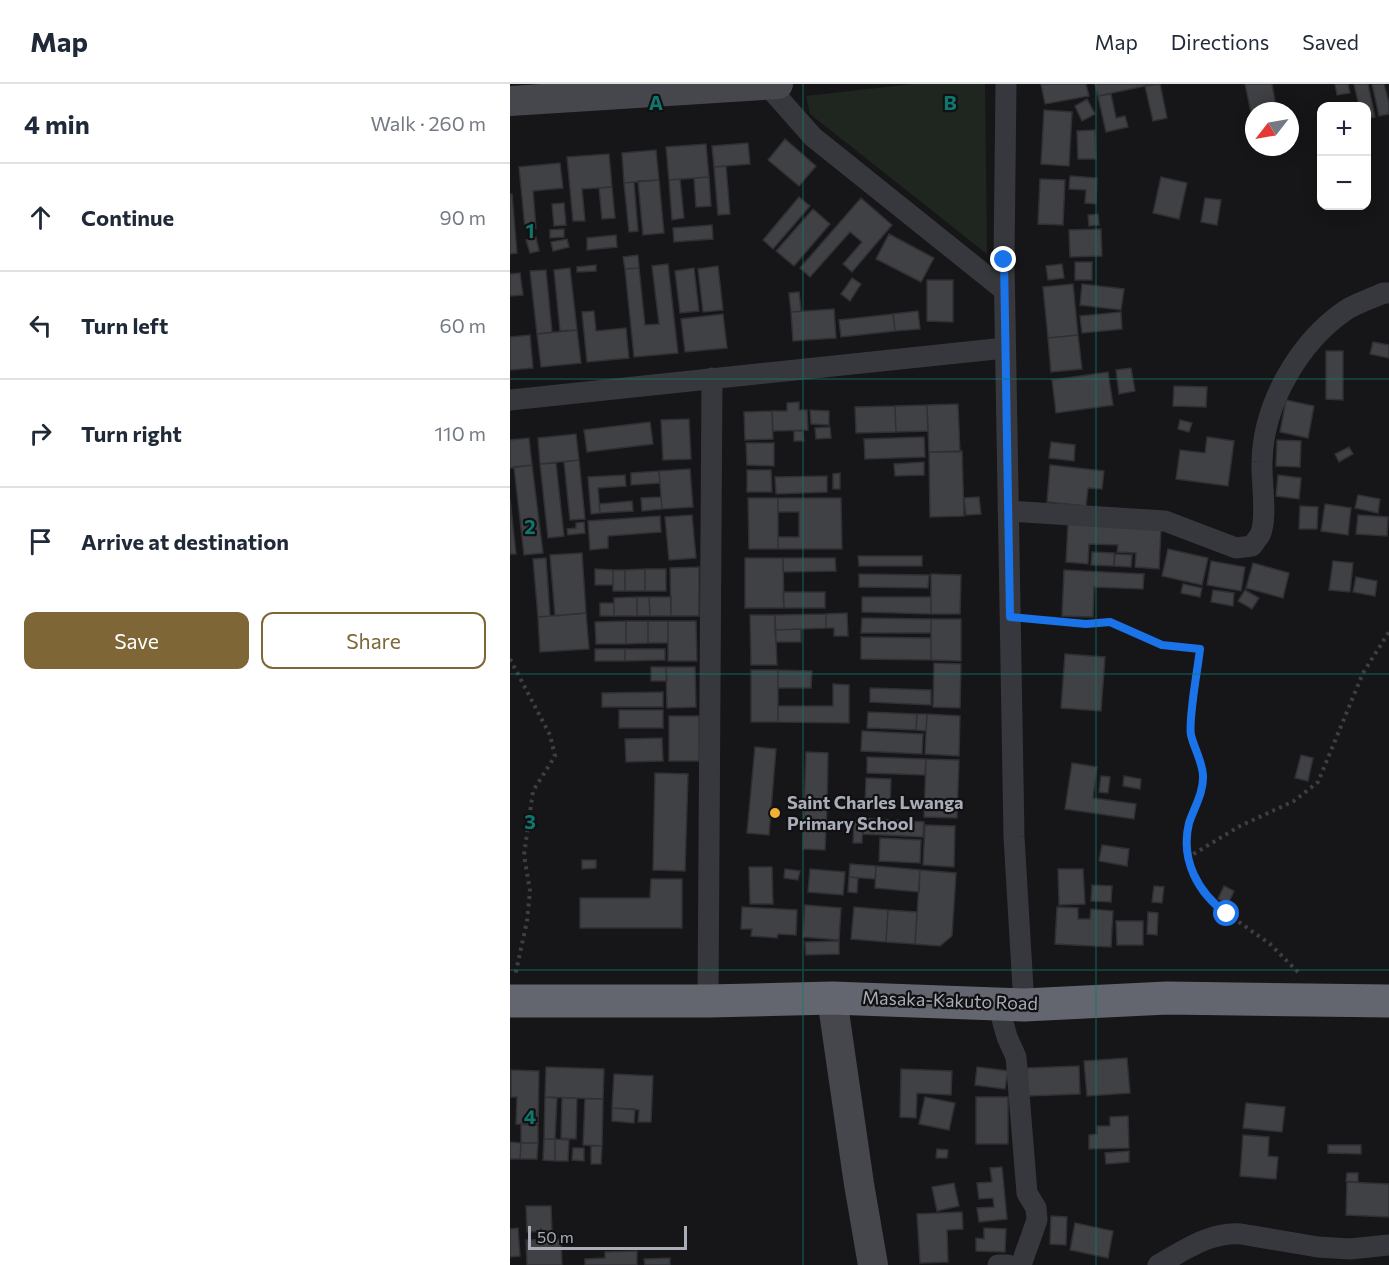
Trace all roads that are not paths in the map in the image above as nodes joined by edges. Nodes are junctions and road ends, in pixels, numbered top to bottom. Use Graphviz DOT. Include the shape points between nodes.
graph roads {
  1 [pos="1006,84"];
  2 [pos="773,85"];
  3 [pos="510,101"];
  4 [pos="1004,290"];
  5 [pos="1389,293"];
  6 [pos="1005,348"];
  7 [pos="712,378"];
  8 [pos="510,400"];
  9 [pos="1008,511"];
  10 [pos="512,990"];
  11 [pos="832,998"];
  12 [pos="708,1001"];
  13 [pos="1389,1001"];
  14 [pos="1011,1004"];
  15 [pos="1389,1245"];
  16 [pos="873,1265"];
  17 [pos="998,1265"];
  18 [pos="1008,1265"];
  19 [pos="1021,1265"];
  20 [pos="1158,1265"];
  1 -- 4 [label="street"];
  2 -- 3 [label="street"];
  2 -- 4 [label="street" via="813,137"];
  4 -- 6 [label="street"];
  5 -- 9 [label="street" via="1347,309 1327,326 1276,394 1262,459 1261,533 1252,546 1236,548 1165,521"];
  6 -- 7 [label="street"];
  6 -- 9 [label="street"];
  7 -- 8 [label="street"];
  7 -- 12 [label="street"];
  9 -- 14 [label="street" via="1014,837"];
  10 -- 12 [label="highway, Masaka-Kakuto Road"];
  11 -- 12 [label="highway, Masaka-Kakuto Road"];
  11 -- 14 [label="highway, Masaka-Kakuto Road"];
  11 -- 16 [label="street"];
  13 -- 14 [label="highway, Masaka-Kakuto Road" via="1167,998"];
  14 -- 19 [label="street" via="1006,1037 1016,1057 1028,1193 1037,1220"];
  15 -- 20 [label="street" via="1318,1247 1228,1233 1212,1236"];
  17 -- 18 [label="street"];
}
